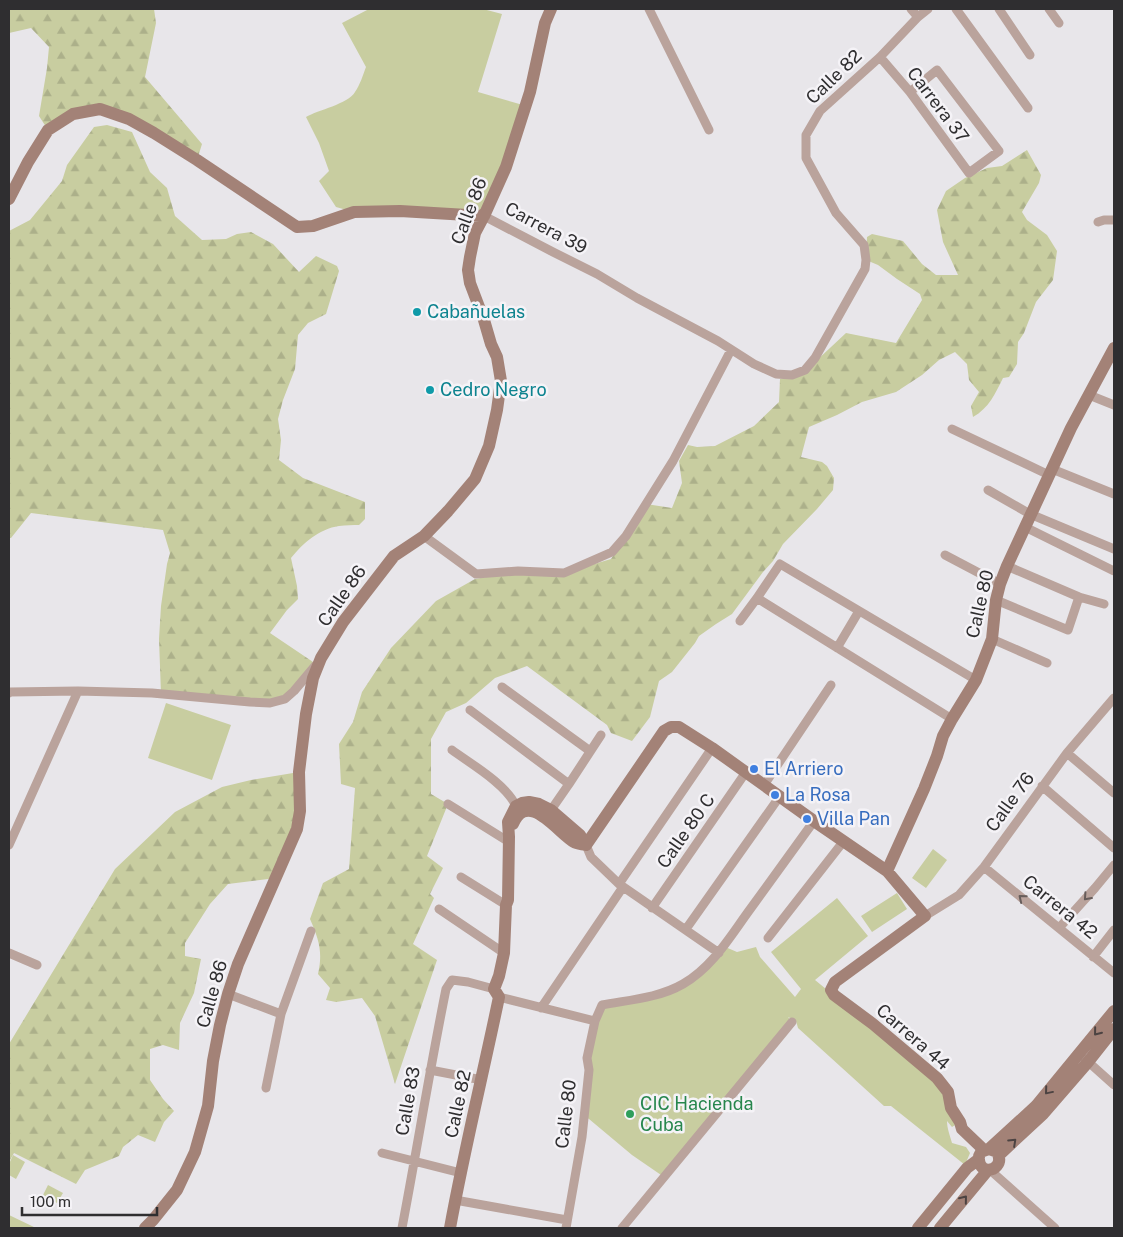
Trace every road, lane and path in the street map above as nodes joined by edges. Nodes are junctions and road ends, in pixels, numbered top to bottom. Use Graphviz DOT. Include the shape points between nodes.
graph roads {
  1 [pos="551,9"];
  2 [pos="649,9"];
  3 [pos="911,9"];
  4 [pos="928,9"];
  5 [pos="956,9"];
  6 [pos="999,9"];
  7 [pos="1050,9"];
  8 [pos="918,17"];
  9 [pos="1059,23"];
  10 [pos="1030,55"];
  11 [pos="880,57"];
  12 [pos="910,92"];
  13 [pos="1028,108"];
  14 [pos="709,130"];
  15 [pos="9,199"];
  16 [pos="484,216"];
  17 [pos="1114,220"];
  18 [pos="1098,222"];
  19 [pos="866,260"];
  20 [pos="1114,348"];
  21 [pos="732,350"];
  22 [pos="1089,395"];
  23 [pos="1114,405"];
  24 [pos="952,429"];
  25 [pos="1050,472"];
  26 [pos="988,490"];
  27 [pos="1114,494"];
  28 [pos="1030,514"];
  29 [pos="1024,527"];
  30 [pos="424,536"];
  31 [pos="1114,549"];
  32 [pos="945,555"];
  33 [pos="1007,566"];
  34 [pos="1114,571"];
  35 [pos="1000,584"];
  36 [pos="1079,596"];
  37 [pos="757,598"];
  38 [pos="996,600"];
  39 [pos="1104,604"];
  40 [pos="859,611"];
  41 [pos="740,621"];
  42 [pos="992,639"];
  43 [pos="837,648"];
  44 [pos="321,658"];
  45 [pos="1047,663"];
  46 [pos="976,680"];
  47 [pos="831,685"];
  48 [pos="502,687"];
  49 [pos="78,691"];
  50 [pos="9,693"];
  51 [pos="1114,698"];
  52 [pos="470,710"];
  53 [pos="952,719"];
  54 [pos="601,735"];
  55 [pos="712,748"];
  56 [pos="452,750"];
  57 [pos="590,751"];
  58 [pos="1067,753"];
  59 [pos="746,772"];
  60 [pos="569,784"];
  61 [pos="764,785"];
  62 [pos="1042,786"];
  63 [pos="1114,793"];
  64 [pos="780,796"];
  65 [pos="448,804"];
  66 [pos="516,806"];
  67 [pos="551,810"];
  68 [pos="814,821"];
  69 [pos="509,840"];
  70 [pos="843,842"];
  71 [pos="586,845"];
  72 [pos="9,846"];
  73 [pos="1114,848"];
  74 [pos="1114,865"];
  75 [pos="984,868"];
  76 [pos="887,871"];
  77 [pos="461,877"];
  78 [pos="621,886"];
  79 [pos="506,905"];
  80 [pos="652,908"];
  81 [pos="439,909"];
  82 [pos="923,917"];
  83 [pos="1059,928"];
  84 [pos="686,929"];
  85 [pos="1114,930"];
  86 [pos="311,931"];
  87 [pos="768,938"];
  88 [pos="504,952"];
  89 [pos="9,953"];
  90 [pos="719,953"];
  91 [pos="1093,957"];
  92 [pos="37,965"];
  93 [pos="1114,973"];
  94 [pos="831,990"];
  95 [pos="496,993"];
  96 [pos="228,994"];
  97 [pos="541,1008"];
  98 [pos="1114,1011"];
  99 [pos="281,1014"];
  100 [pos="595,1021"];
  101 [pos="792,1022"];
  102 [pos="1114,1029"];
  103 [pos="1084,1058"];
  104 [pos="430,1070"];
  105 [pos="482,1080"];
  106 [pos="1114,1085"];
  107 [pos="266,1088"];
  108 [pos="985,1152"];
  109 [pos="382,1153"];
  110 [pos="415,1161"];
  111 [pos="989,1170"];
  112 [pos="460,1172"];
  113 [pos="455,1200"];
  114 [pos="566,1224"];
  115 [pos="145,1228"];
  116 [pos="402,1228"];
  117 [pos="450,1228"];
  118 [pos="622,1228"];
  119 [pos="918,1228"];
  120 [pos="940,1228"];
  121 [pos="1055,1228"];
  1 -- 16 [label="main road, Calle 86" via="530,92 506,167"];
  2 -- 14 [label="street"];
  3 -- 8 [label="street"];
  4 -- 8 [label="street, Calle 82"];
  5 -- 13 [label="street"];
  6 -- 10 [label="street"];
  7 -- 9 [label="street"];
  8 -- 11 [label="street, Calle 82"];
  11 -- 12 [label="street, Carrera 37"];
  11 -- 19 [label="street, Calle 82" via="820,111 806,135 806,158 836,213 864,245"];
  12 -- 12 [label="street, Carrera 37" via="969,173 999,151 937,70"];
  15 -- 16 [label="main road, Carrera 39" via="48,130 72,114 100,109 129,119 297,227 313,226 354,212"];
  16 -- 21 [label="street, Carrera 39" via="597,274"];
  16 -- 30 [label="main road, Calle 86" via="475,233 468,270 497,356 501,381 497,410 489,446 475,479"];
  17 -- 18 [label="street"];
  19 -- 21 [label="street, Carrera 39" via="865,269 806,370 792,376 776,374"];
  20 -- 22 [label="main road, Calle 80"];
  21 -- 30 [label="street" via="673,461 626,536 612,552 564,573 518,571 476,574"];
  22 -- 23 [label="street"];
  22 -- 25 [label="main road, Calle 80"];
  24 -- 25 [label="street"];
  25 -- 27 [label="street"];
  25 -- 28 [label="main road, Calle 80"];
  26 -- 28 [label="street"];
  28 -- 29 [label="main road, Calle 80"];
  28 -- 31 [label="street"];
  29 -- 33 [label="main road, Calle 80"];
  29 -- 34 [label="street"];
  30 -- 44 [label="main road, Calle 86" via="385,566"];
  32 -- 35 [label="street"];
  33 -- 35 [label="main road, Calle 80"];
  33 -- 36 [label="street"];
  35 -- 38 [label="main road, Calle 80"];
  36 -- 38 [label="street" via="1068,630"];
  36 -- 39 [label="street"];
  37 -- 40 [label="street" via="780,564"];
  37 -- 41 [label="street"];
  37 -- 43 [label="street"];
  38 -- 42 [label="main road, Calle 80"];
  40 -- 43 [label="street"];
  40 -- 46 [label="street"];
  42 -- 45 [label="street"];
  42 -- 46 [label="main road, Calle 80"];
  43 -- 53 [label="street"];
  44 -- 49 [label="street" via="285,699 270,702"];
  44 -- 96 [label="main road, Calle 86" via="313,678 306,714 298,772 300,811 297,829"];
  46 -- 53 [label="main road, Calle 80"];
  47 -- 61 [label="street"];
  48 -- 57 [label="street"];
  49 -- 50 [label="street"];
  49 -- 72 [label="street"];
  51 -- 58 [label="street, Calle 76"];
  52 -- 60 [label="street"];
  53 -- 76 [label="main road, Calle 80"];
  54 -- 57 [label="street"];
  55 -- 59 [label="main road"];
  55 -- 71 [label="main road" via="680,727 664,731"];
  55 -- 78 [label="street"];
  56 -- 66 [label="street" via="496,782 512,797"];
  57 -- 60 [label="street"];
  58 -- 62 [label="street, Calle 76"];
  58 -- 63 [label="street"];
  59 -- 61 [label="main road"];
  59 -- 80 [label="street, Calle 80 C"];
  60 -- 67 [label="street"];
  61 -- 64 [label="main road"];
  62 -- 73 [label="street"];
  62 -- 75 [label="street, Calle 76"];
  64 -- 68 [label="main road"];
  64 -- 84 [label="street"];
  65 -- 69 [label="street"];
  66 -- 67 [label="main road" via="529,802"];
  66 -- 69 [label="main road, Calle 82" via="508,822"];
  67 -- 71 [label="main road" via="580,835"];
  68 -- 70 [label="main road"];
  68 -- 90 [label="street"];
  69 -- 71 [label="main road" via="516,818 530,811 545,817 574,842"];
  69 -- 79 [label="main road, Calle 82"];
  70 -- 76 [label="main road"];
  70 -- 87 [label="street"];
  71 -- 78 [label="street" via="591,857"];
  74 -- 83 [label="street, one-way"];
  75 -- 82 [label="street, Calle 76" via="959,895"];
  83 -- 75 [label="street, Carrera 42, one-way"];
  76 -- 82 [label="main road"];
  77 -- 79 [label="street"];
  78 -- 80 [label="street"];
  78 -- 97 [label="street"];
  79 -- 88 [label="main road, Calle 82"];
  80 -- 84 [label="street"];
  81 -- 88 [label="street"];
  82 -- 94 [label="main road, Calle 76" via="835,982"];
  83 -- 91 [label="street, Carrera 42"];
  84 -- 90 [label="street"];
  85 -- 91 [label="street"];
  86 -- 99 [label="street"];
  88 -- 95 [label="main road, Calle 82"];
  89 -- 92 [label="street"];
  90 -- 100 [label="street, Calle 80" via="682,984 650,996 602,1005"];
  91 -- 93 [label="street, Carrera 42"];
  94 -- 108 [label="main road, Carrera 44" via="937,1078 948,1092 951,1108 962,1129"];
  95 -- 97 [label="street"];
  95 -- 104 [label="street, Calle 83" via="468,982 452,980 446,989"];
  95 -- 105 [label="main road, Calle 82"];
  96 -- 99 [label="street"];
  96 -- 115 [label="main road, Calle 86" via="213,1061 208,1106 194,1152 176,1190"];
  97 -- 100 [label="street"];
  98 -- 103 [label="main road, one-way"];
  99 -- 107 [label="street"];
  100 -- 114 [label="street, Calle 80" via="587,1058 590,1070 582,1137"];
  101 -- 118 [label="street"];
  102 -- 103 [label="main road"];
  103 -- 106 [label="street"];
  103 -- 108 [label="main road" via="1043,1114"];
  104 -- 105 [label="street"];
  104 -- 110 [label="street, Calle 83"];
  105 -- 112 [label="main road, Calle 82"];
  108 -- 111 [label="main road, Carrera 44" via="981,1166"];
  108 -- 111 [label="main road" via="999,1159 998,1165"];
  108 -- 119 [label="main road" via="967,1168"];
  109 -- 110 [label="street"];
  110 -- 112 [label="street"];
  110 -- 116 [label="street, Calle 83"];
  120 -- 111 [label="main road, one-way"];
  111 -- 121 [label="street"];
  112 -- 113 [label="main road, Calle 82"];
  113 -- 114 [label="street"];
  113 -- 117 [label="main road, Calle 82"];
}
